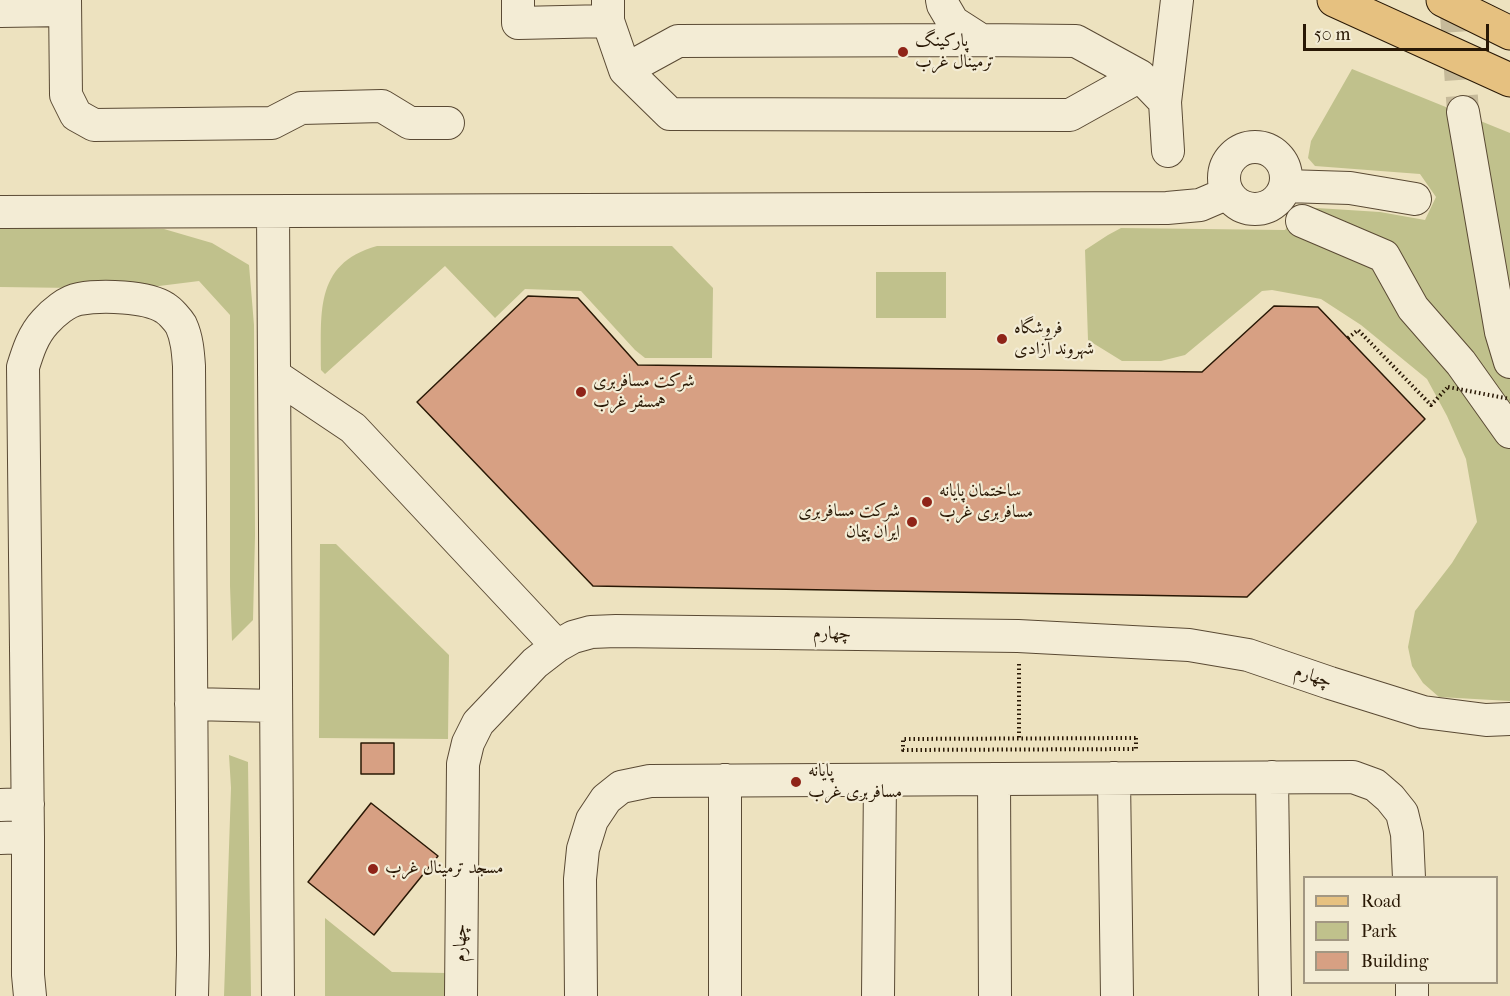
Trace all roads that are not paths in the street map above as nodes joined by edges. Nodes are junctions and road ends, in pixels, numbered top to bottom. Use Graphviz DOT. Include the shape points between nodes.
graph roads {
  1 [pos="518,0"];
  2 [pos="942,0"];
  3 [pos="1177,0"];
  4 [pos="1334,0"];
  5 [pos="1443,0"];
  6 [pos="65,5"];
  7 [pos="608,10"];
  8 [pos="0,11"];
  9 [pos="1510,33"];
  10 [pos="981,40"];
  11 [pos="625,70"];
  12 [pos="1140,76"];
  13 [pos="1510,80"];
  14 [pos="1165,102"];
  15 [pos="1463,112"];
  16 [pos="448,123"];
  17 [pos="1168,151"];
  18 [pos="1286,186"];
  19 [pos="1228,193"];
  20 [pos="1415,199"];
  21 [pos="0,212"];
  22 [pos="273,212"];
  23 [pos="1302,220"];
  24 [pos="1510,362"];
  25 [pos="274,375"];
  26 [pos="1510,432"];
  27 [pos="557,646"];
  28 [pos="191,704"];
  29 [pos="276,706"];
  30 [pos="1498,719"];
  31 [pos="1272,777"];
  32 [pos="1114,778"];
  33 [pos="994,779"];
  34 [pos="725,780"];
  35 [pos="880,780"];
  36 [pos="14,805"];
  37 [pos="14,838"];
  38 [pos="1409,876"];
  39 [pos="30,996"];
  40 [pos="192,996"];
  41 [pos="278,996"];
  42 [pos="461,996"];
  43 [pos="581,996"];
  44 [pos="725,996"];
  45 [pos="878,996"];
  46 [pos="995,996"];
  47 [pos="1117,996"];
  48 [pos="1275,996"];
  1 -- 7 [label="lane" via="518,23"];
  2 -- 10 [label="lane" via="953,22"];
  3 -- 14 [label="lane"];
  4 -- 13 [label="main road"];
  5 -- 9 [label="main road"];
  6 -- 8 [label="lane"];
  6 -- 16 [label="lane" via="66,96 76,115 94,125 272,123 301,108 382,106 410,123"];
  7 -- 11 [label="lane"];
  10 -- 11 [label="lane" via="678,41"];
  10 -- 12 [label="lane" via="1076,41"];
  11 -- 12 [label="lane" via="670,114 1070,115"];
  12 -- 14 [label="lane"];
  14 -- 17 [label="lane"];
  15 -- 24 [label="lane" via="1501,332"];
  18 -- 19 [label="lane" via="1281,196 1264,208 1244,207"];
  18 -- 19 [label="lane" via="1285,167 1279,158 1252,147 1242,150 1227,164 1224,174"];
  18 -- 20 [label="lane" via="1350,188"];
  19 -- 22 [label="lane" via="1200,204 1167,208"];
  21 -- 22 [label="lane"];
  22 -- 25 [label="lane"];
  23 -- 26 [label="lane" via="1384,256 1413,308 1461,363"];
  25 -- 27 [label="lane" via="353,428"];
  25 -- 29 [label="lane"];
  27 -- 30 [label="lane, چهارم" via="591,632 616,631 1018,636 1189,645 1248,655 1423,712"];
  27 -- 42 [label="lane, چهارم" via="535,663 478,723 468,744 463,764"];
  28 -- 29 [label="lane"];
  28 -- 36 [label="lane" via="187,344 180,324 165,308 141,299 77,299 43,323 23,368"];
  28 -- 40 [label="lane"];
  29 -- 41 [label="lane"];
  31 -- 32 [label="lane"];
  31 -- 38 [label="lane" via="1353,777 1375,785 1402,813"];
  31 -- 48 [label="lane"];
  32 -- 33 [label="lane"];
  32 -- 47 [label="lane"];
  33 -- 35 [label="lane"];
  33 -- 46 [label="lane"];
  34 -- 35 [label="lane"];
  34 -- 43 [label="lane" via="650,781 621,787 596,813 583,849 579,879"];
  34 -- 44 [label="lane"];
  35 -- 45 [label="lane"];
  36 -- 37 [label="lane"];
  37 -- 39 [label="lane"];
}
